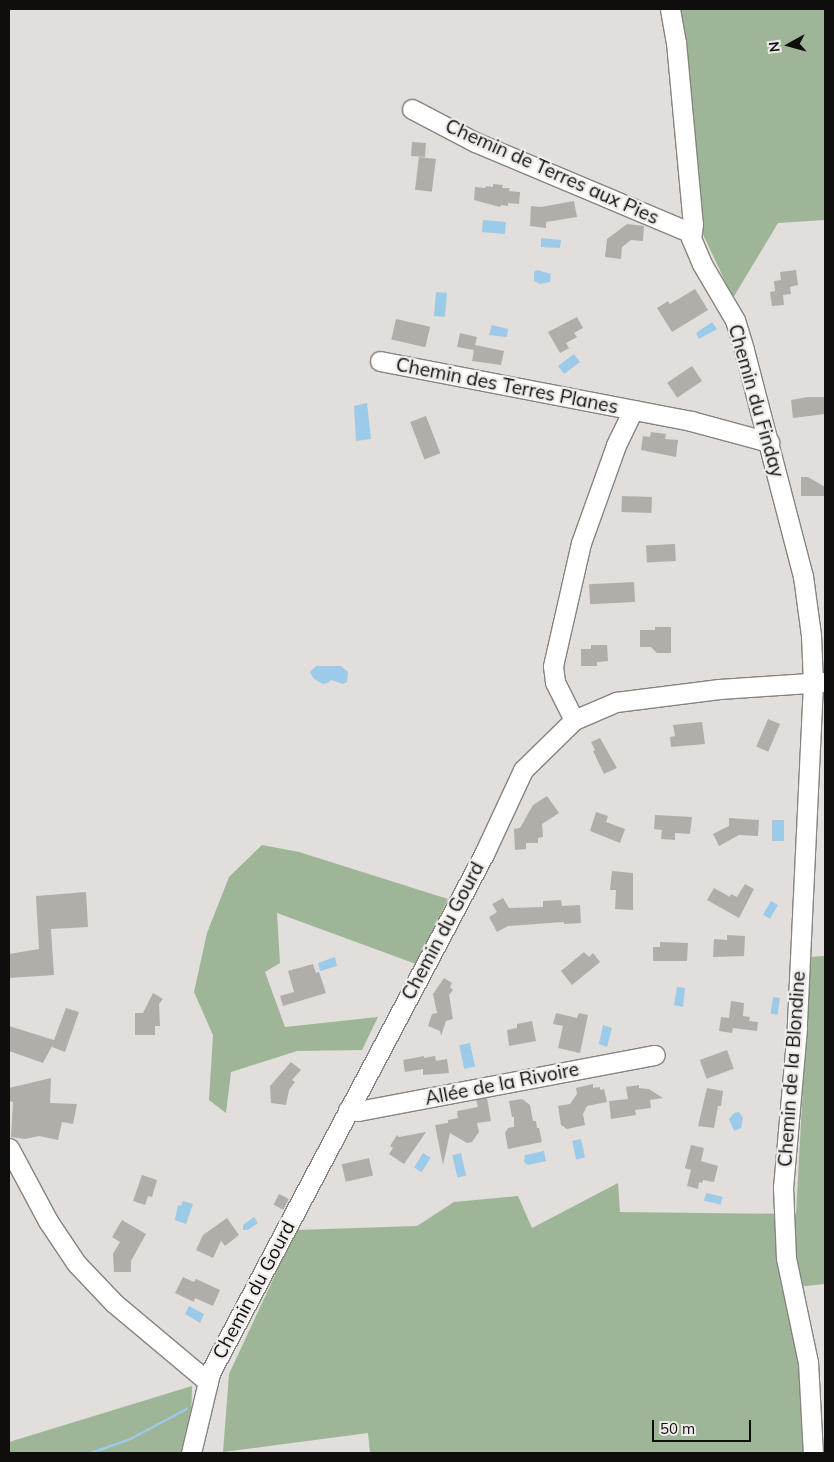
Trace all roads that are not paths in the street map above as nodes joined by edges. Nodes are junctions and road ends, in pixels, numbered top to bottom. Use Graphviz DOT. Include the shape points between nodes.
graph roads {
  1 [pos="670,9"];
  2 [pos="412,109"];
  3 [pos="692,234"];
  4 [pos="380,361"];
  5 [pos="634,410"];
  6 [pos="769,442"];
  7 [pos="819,682"];
  8 [pos="574,720"];
  9 [pos="655,1055"];
  10 [pos="348,1110"];
  11 [pos="9,1148"];
  12 [pos="207,1388"];
  13 [pos="191,1453"];
  14 [pos="814,1453"];
  1 -- 3 [label="street, Chemin du Finday" via="676,42"];
  2 -- 3 [label="street, Chemin de Terres aux Pies" via="476,142"];
  3 -- 6 [label="street, Chemin du Finday" via="702,264 735,320"];
  4 -- 5 [label="street, Chemin des Terres Planes"];
  5 -- 6 [label="street, Chemin des Terres Planes"];
  5 -- 8 [label="street, Chemin des Terres Planes" via="616,445 581,542 553,666 554,682"];
  6 -- 7 [label="street, Chemin du Finday" via="808,603"];
  7 -- 8 [label="street, Chemin du Gourd" via="719,689 616,702"];
  7 -- 14 [label="street, Chemin de la Blondine" via="797,1028 783,1187 786,1258 808,1362"];
  8 -- 10 [label="street, Chemin du Gourd" via="523,770 484,854"];
  9 -- 10 [label="street, Allée de la Rivoire" via="358,1111"];
  10 -- 12 [label="street, Chemin du Gourd" via="210,1373"];
  11 -- 12 [label="street" via="48,1221 76,1263"];
  12 -- 13 [label="street, Chemin du Gourd"];
}
